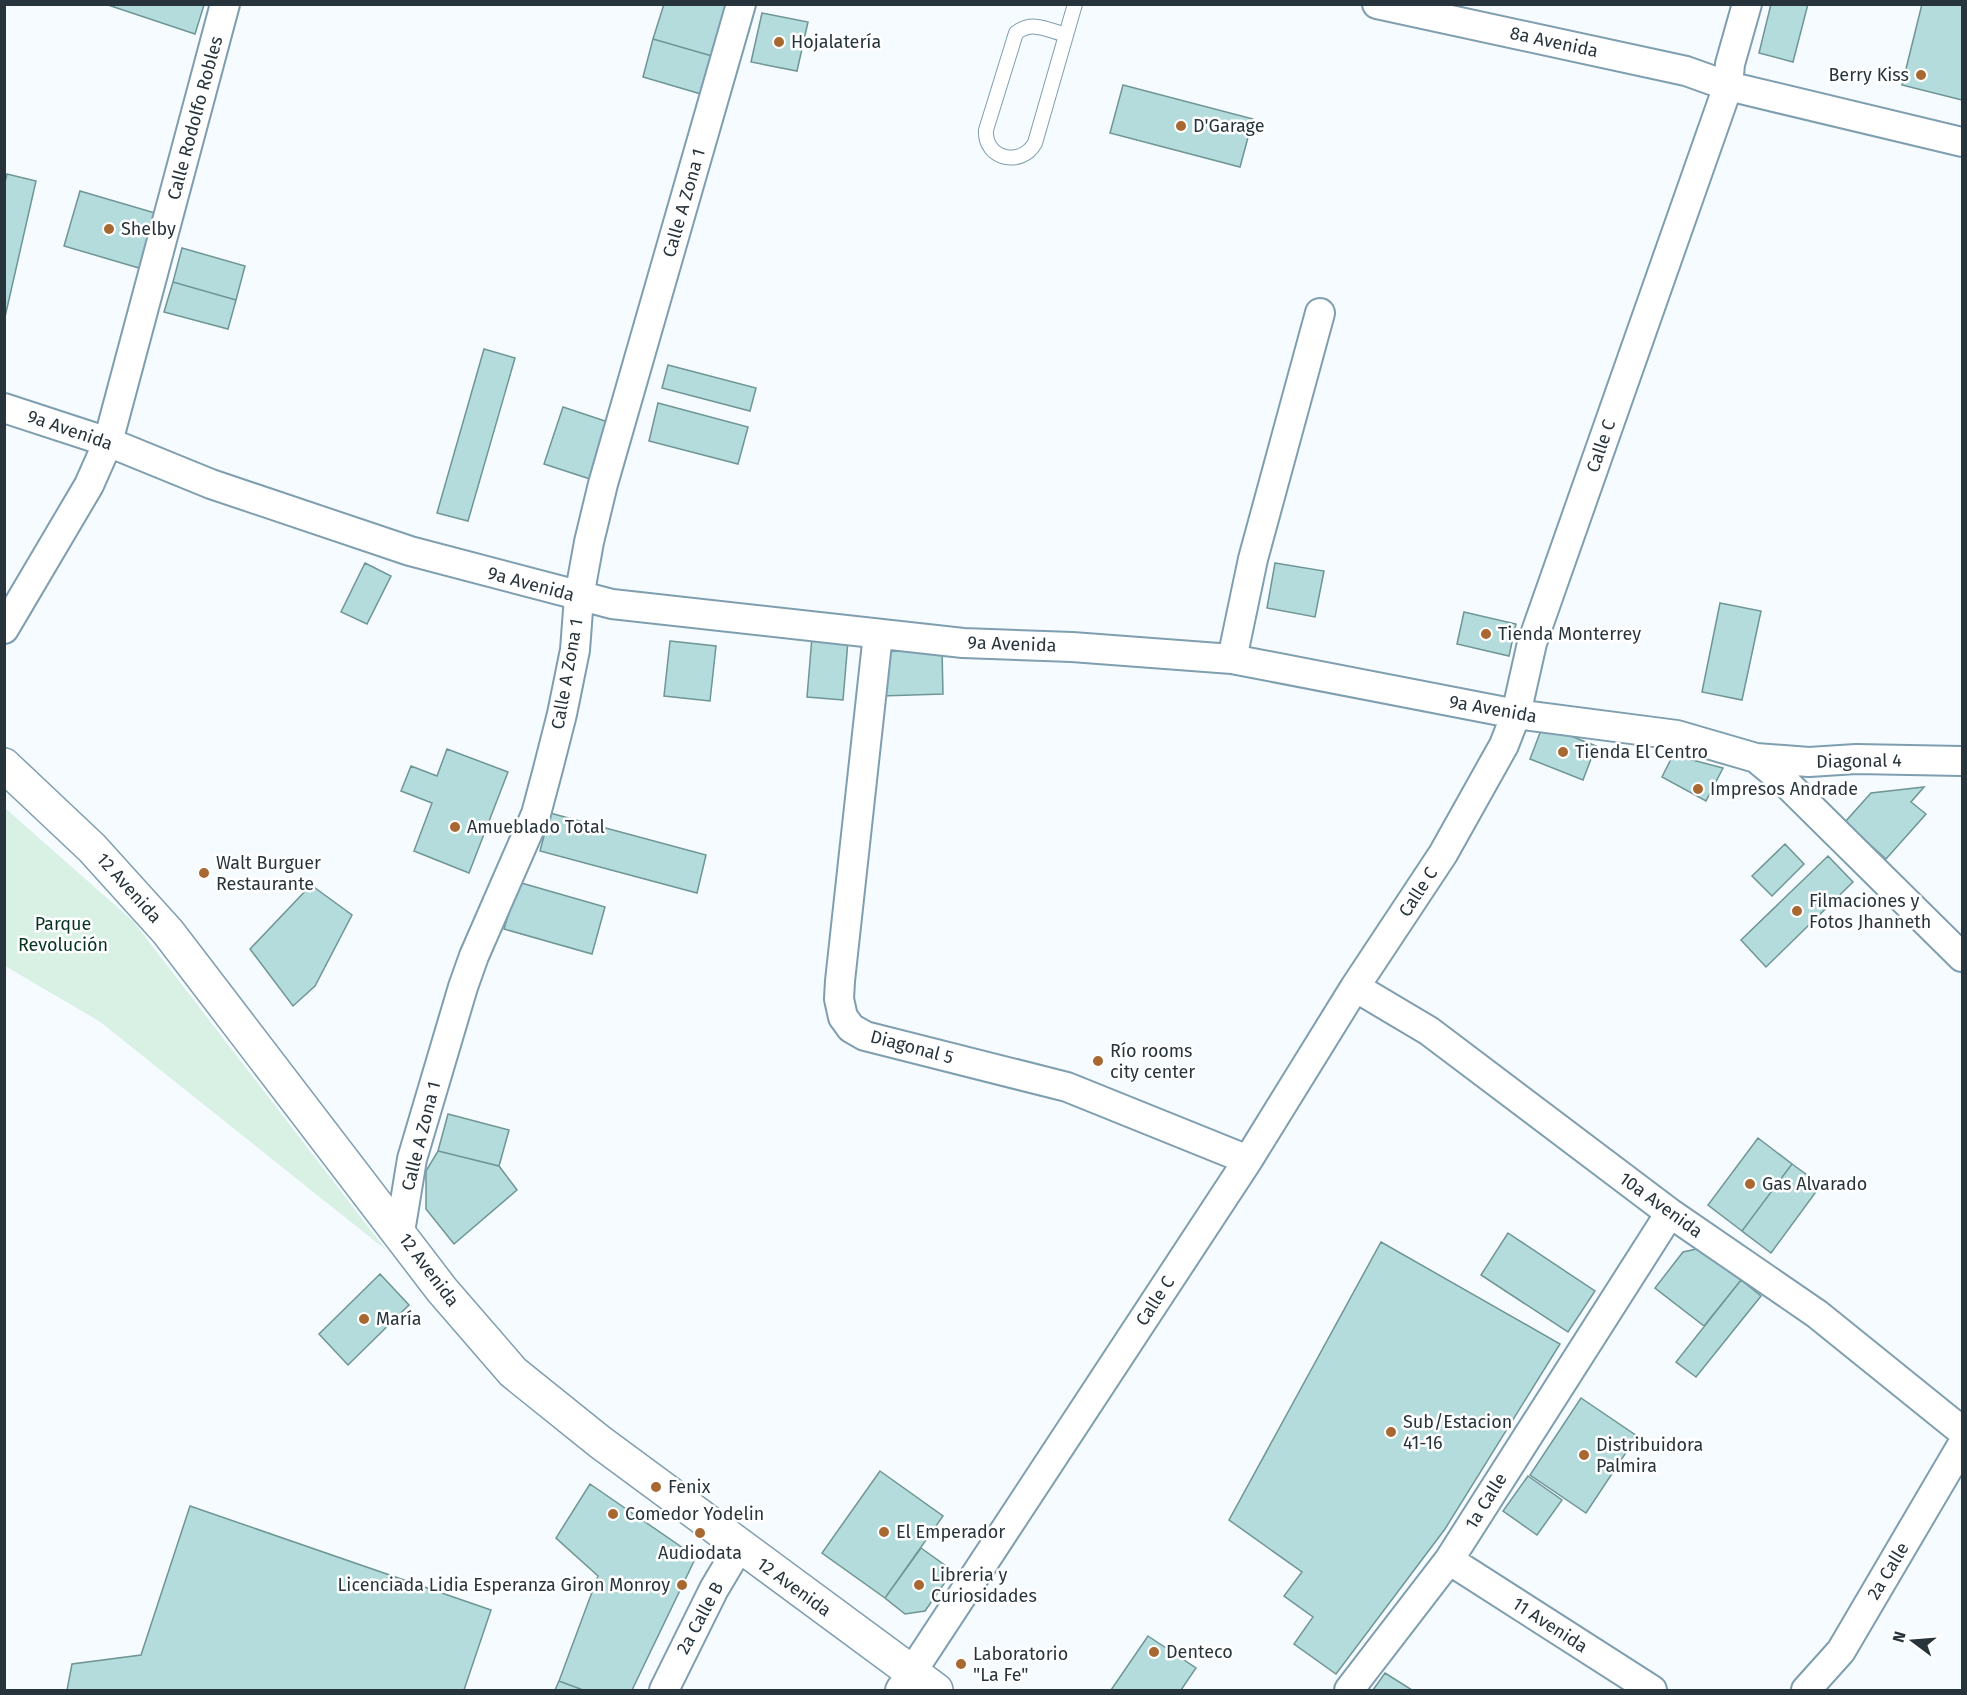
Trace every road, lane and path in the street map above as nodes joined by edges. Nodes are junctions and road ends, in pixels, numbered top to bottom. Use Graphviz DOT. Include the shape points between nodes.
graph roads {
  1 [pos="225,4"];
  2 [pos="741,4"];
  3 [pos="1075,4"];
  4 [pos="1377,4"];
  5 [pos="1747,4"];
  6 [pos="1066,35"];
  7 [pos="1728,86"];
  8 [pos="1962,142"];
  9 [pos="1320,313"];
  10 [pos="4,408"];
  11 [pos="108,442"];
  12 [pos="579,597"];
  13 [pos="4,630"];
  14 [pos="878,634"];
  15 [pos="1232,659"];
  16 [pos="1516,714"];
  17 [pos="1755,758"];
  18 [pos="1962,761"];
  19 [pos="4,765"];
  20 [pos="1962,957"];
  21 [pos="1355,987"];
  22 [pos="1248,1160"];
  23 [pos="1670,1213"];
  24 [pos="400,1232"];
  25 [pos="1962,1431"];
  26 [pos="1962,1445"];
  27 [pos="739,1547"];
  28 [pos="1449,1560"];
  29 [pos="916,1685"];
  30 [pos="664,1690"];
  31 [pos="1349,1690"];
  32 [pos="1652,1690"];
  33 [pos="1806,1690"];
  1 -- 11 [label="street, Calle Rodolfo Robles"];
  2 -- 12 [label="street, Calle A Zona 1" via="603,484"];
  3 -- 6 [label="lane"];
  4 -- 7 [label="street, 8a Avenida" via="1686,71"];
  5 -- 7 [label="street, Calle C" via="1730,64"];
  6 -- 6 [label="lane" via="1030,151 1022,158 1012,158 991,149 986,130 1016,33 1033,25"];
  7 -- 8 [label="street, 8a Avenida"];
  7 -- 16 [label="street, Calle C" via="1532,643"];
  9 -- 15 [label="street" via="1253,559"];
  10 -- 11 [label="street, 9a Avenida"];
  11 -- 12 [label="street, 9a Avenida" via="211,484 410,551"];
  11 -- 13 [label="street, Calle Rodolfo Robles" via="89,485"];
  12 -- 14 [label="street, 9a Avenida" via="671,612"];
  12 -- 24 [label="street, Calle A Zona 1" via="575,650 536,813 463,987 412,1159"];
  14 -- 15 [label="street, 9a Avenida"];
  14 -- 22 [label="street, Diagonal 5" via="840,981 843,1017 851,1028 883,1042 1067,1087"];
  15 -- 16 [label="street, 9a Avenida"];
  16 -- 17 [label="street, 9a Avenida" via="1677,735"];
  16 -- 21 [label="street, Calle C" via="1504,745 1443,854"];
  17 -- 18 [label="street, Diagonal 4" via="1809,762"];
  17 -- 20 [label="street, 9a Avenida" via="1786,783"];
  19 -- 24 [label="street, 12 Avenida" via="92,848 168,932"];
  21 -- 22 [label="street, Calle C"];
  21 -- 23 [label="street, 10a Avenida" via="1429,1031"];
  22 -- 29 [label="street, Calle C"];
  23 -- 25 [label="street, 10a Avenida" via="1816,1314"];
  23 -- 28 [label="street, 1a Calle"];
  24 -- 27 [label="street, 12 Avenida" via="442,1290 513,1372"];
  26 -- 33 [label="street, 2a Calle" via="1841,1651"];
  27 -- 29 [label="street, 12 Avenida"];
  27 -- 30 [label="street, 2a Calle B"];
  28 -- 31 [label="street, 1a Calle"];
  28 -- 32 [label="street, 11 Avenida"];
}
